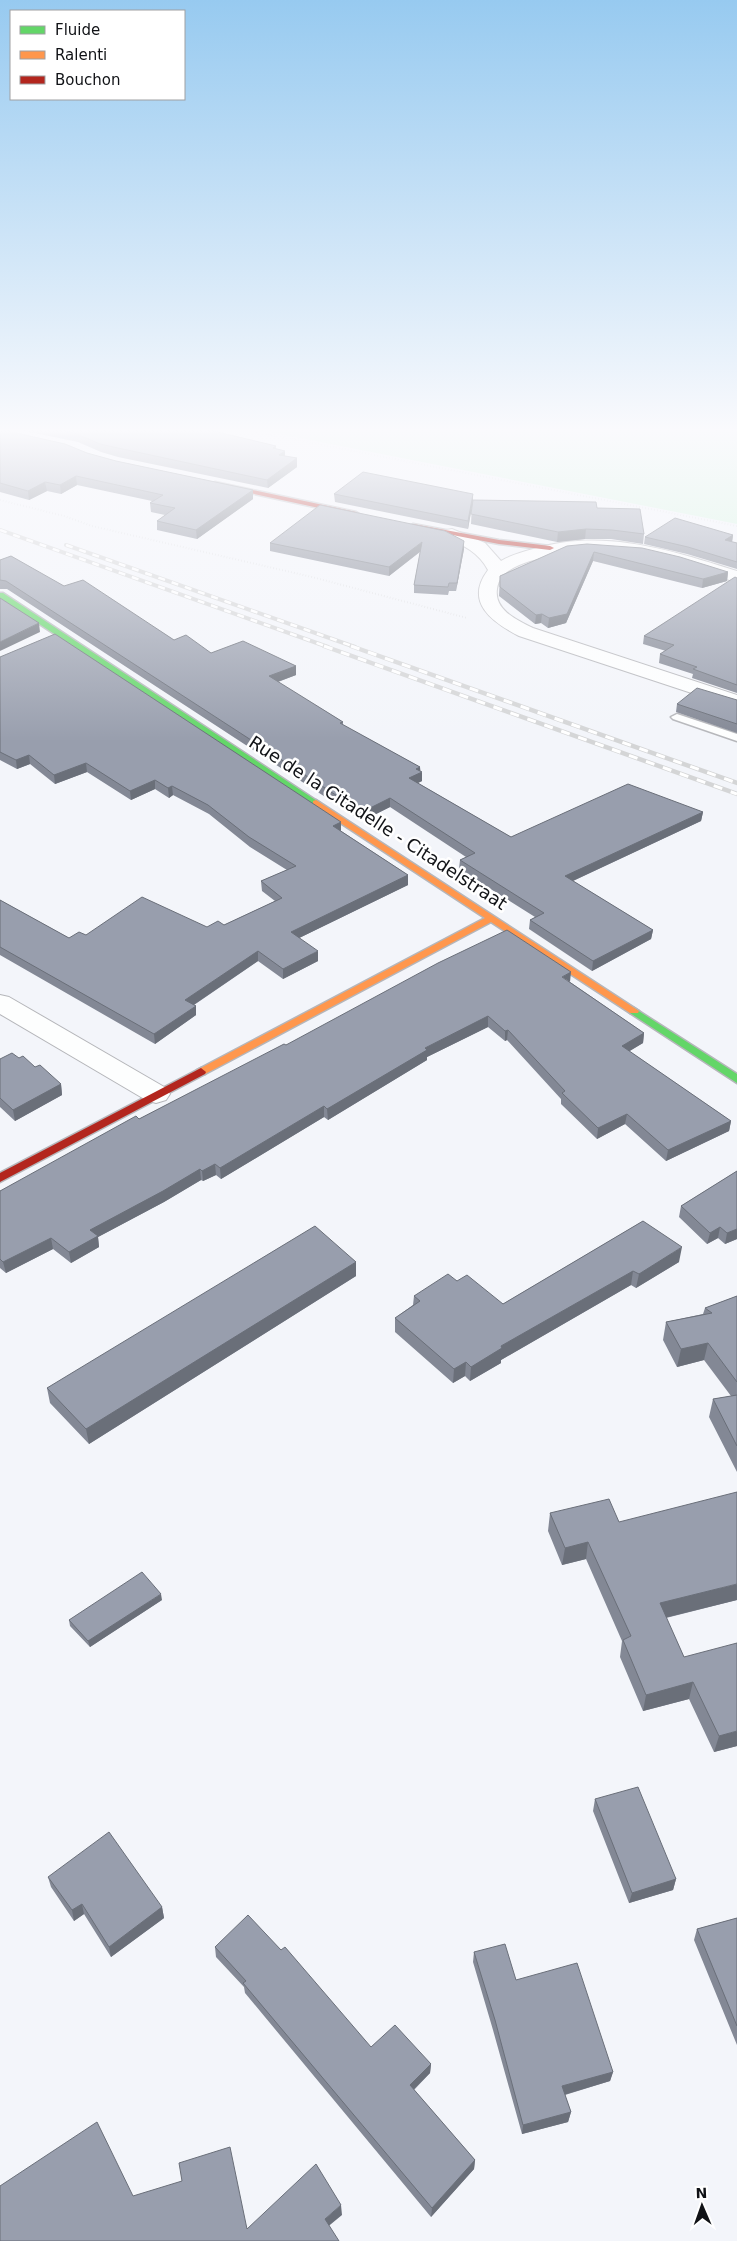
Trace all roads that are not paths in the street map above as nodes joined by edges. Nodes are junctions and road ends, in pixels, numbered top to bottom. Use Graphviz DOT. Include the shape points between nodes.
graph roads {
  1 [pos="445,533"];
  2 [pos="452,534"];
  3 [pos="550,548"];
  4 [pos="497,570"];
  5 [pos="737,577"];
  6 [pos="0,596"];
  7 [pos="57,633"];
  8 [pos="41,640"];
  9 [pos="737,702"];
  10 [pos="677,717"];
  11 [pos="737,738"];
  12 [pos="492,918"];
  13 [pos="0,1003"];
  14 [pos="737,1079"];
  15 [pos="156,1094"];
  16 [pos="0,1178"];
  1 -- 2 [label="street"];
  2 -- 3 [label="street"];
  2 -- 4 [label="street" via="488,554"];
  3 -- 4 [label="street"];
  3 -- 5 [label="street" via="597,544 640,548"];
  4 -- 9 [label="street" via="489,584 488,598 495,611 513,625"];
  6 -- 7 [label="street, Rue de la Citadelle - Citadelstraat"];
  7 -- 8 [label="street"];
  7 -- 12 [label="street, Rue de la Citadelle - Citadelstraat"];
  10 -- 11 [label="lane"];
  12 -- 14 [label="street, Rue de la Citadelle - Citadelstraat"];
  12 -- 15 [label="street"];
  13 -- 15 [label="street"];
  15 -- 16 [label="street"];
}
